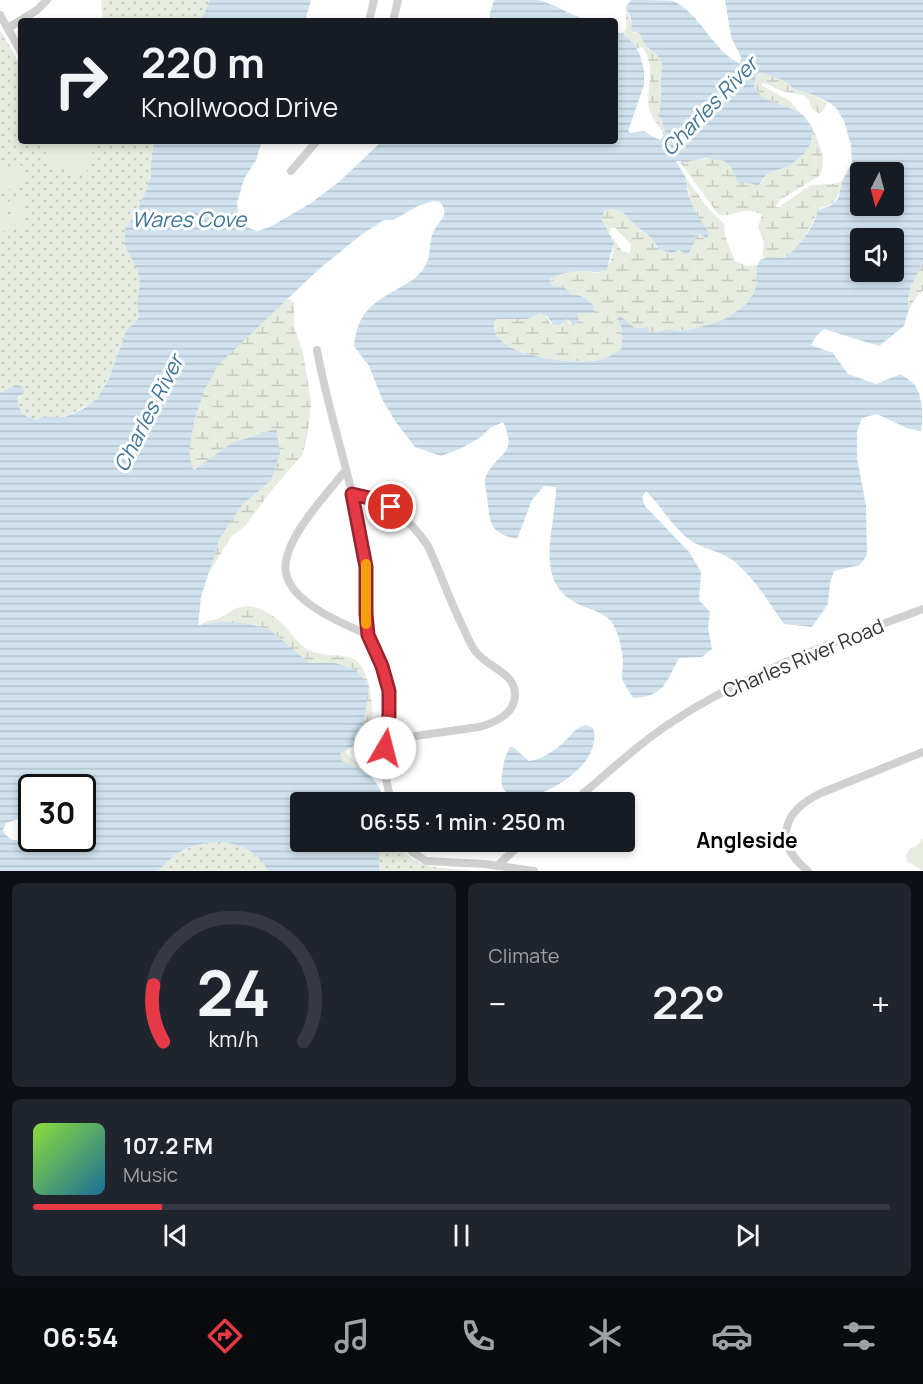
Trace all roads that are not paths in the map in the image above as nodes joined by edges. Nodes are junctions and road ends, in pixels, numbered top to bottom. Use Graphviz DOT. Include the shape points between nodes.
graph roads {
  1 [pos="47,0"];
  2 [pos="374,0"];
  3 [pos="398,0"];
  4 [pos="0,15"];
  5 [pos="24,18"];
  6 [pos="370,18"];
  7 [pos="394,18"];
  8 [pos="18,22"];
  9 [pos="8,28"];
  10 [pos="18,46"];
  11 [pos="314,144"];
  12 [pos="291,171"];
  13 [pos="317,350"];
  14 [pos="345,471"];
  15 [pos="352,494"];
  16 [pos="923,609"];
  17 [pos="368,635"];
  18 [pos="387,740"];
  19 [pos="923,752"];
  20 [pos="390,792"];
  21 [pos="585,792"];
  22 [pos="412,852"];
  23 [pos="512,852"];
  24 [pos="497,866"];
  25 [pos="534,871"];
  26 [pos="808,871"];
  1 -- 5 [label="street"];
  2 -- 6 [label="street"];
  3 -- 7 [label="street"];
  4 -- 9 [label="street"];
  8 -- 9 [label="street"];
  9 -- 10 [label="street"];
  11 -- 12 [label="street"];
  13 -- 14 [label="street"];
  14 -- 15 [label="street"];
  14 -- 17 [label="street" via="292,541 285,563 286,575 298,595"];
  15 -- 17 [label="street" via="366,567"];
  15 -- 18 [label="street" via="391,507 419,533 467,639 485,662 514,687 509,711 492,723"];
  16 -- 21 [label="street, Charles River Road" via="794,658 729,688 666,726"];
  17 -- 18 [label="street" via="388,685"];
  18 -- 20 [label="street" via="384,767"];
  19 -- 26 [label="street" via="802,803 785,836 796,860"];
  22 -- 24 [label="street" via="426,861"];
  23 -- 24 [label="street"];
  24 -- 25 [label="street"];
}
